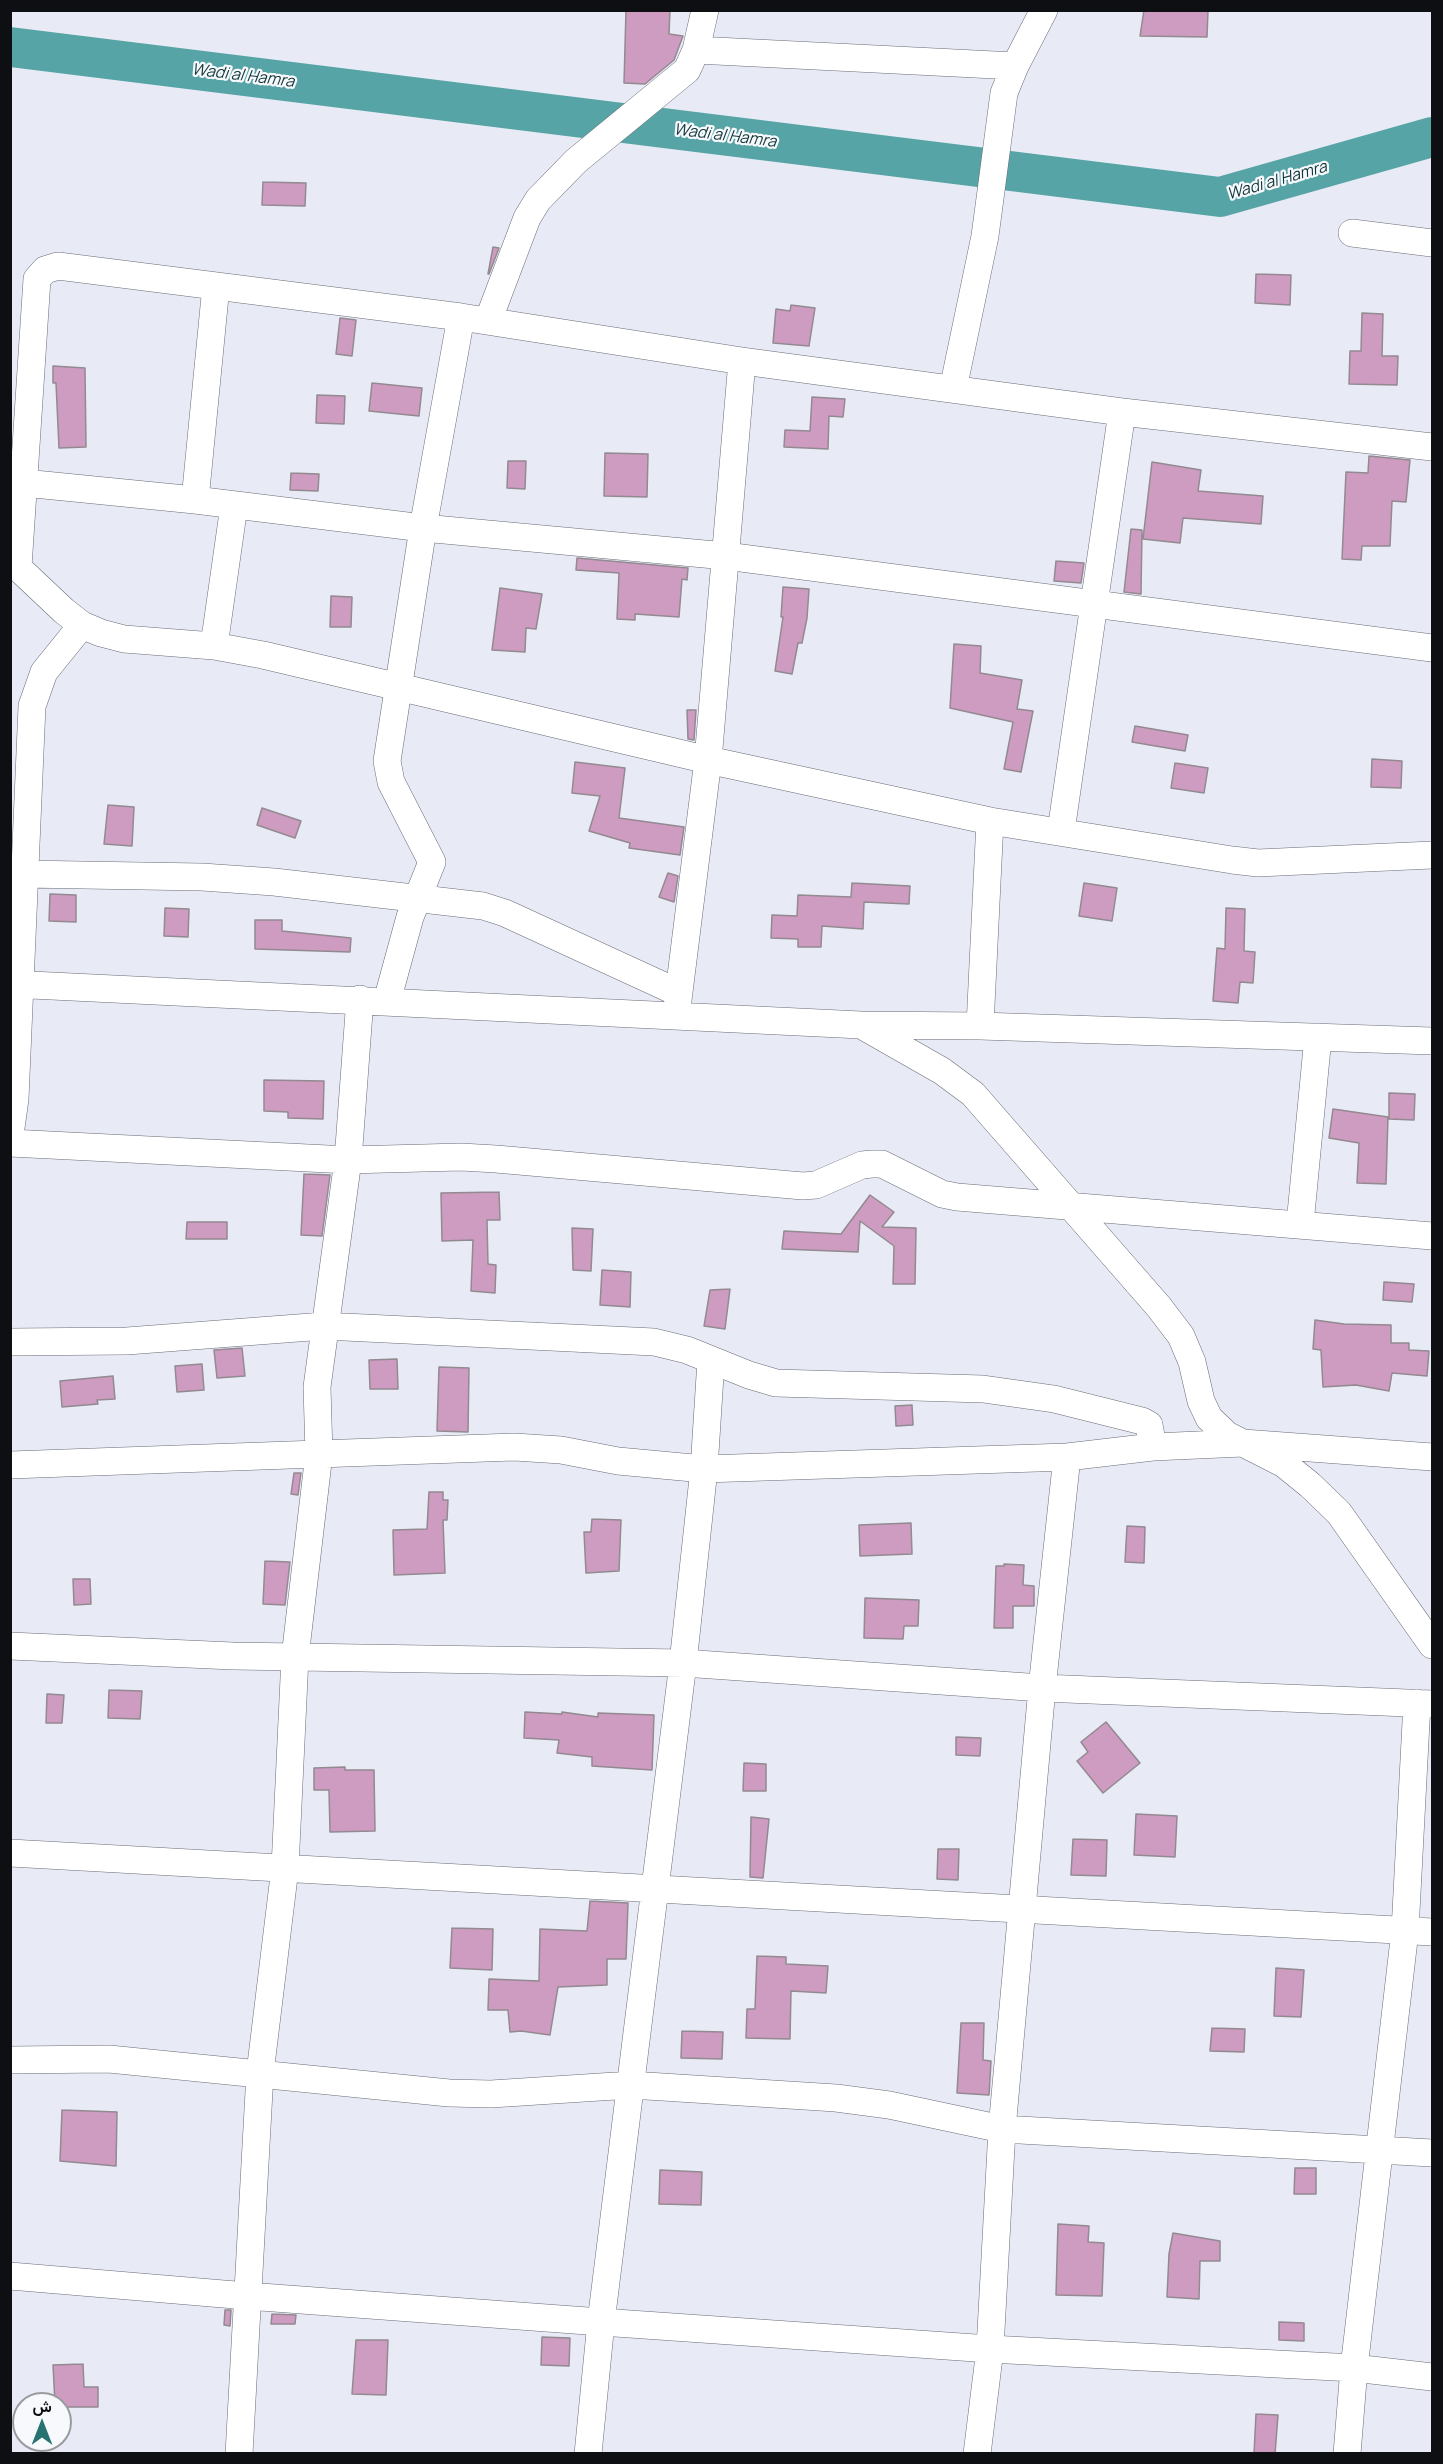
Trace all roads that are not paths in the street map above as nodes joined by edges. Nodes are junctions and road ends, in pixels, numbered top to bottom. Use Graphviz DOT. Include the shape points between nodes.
graph roads {
  1 [pos="705,10"];
  2 [pos="1044,10"];
  3 [pos="696,50"];
  4 [pos="1015,66"];
  5 [pos="1352,234"];
  6 [pos="1432,243"];
  7 [pos="216,286"];
  8 [pos="461,317"];
  9 [pos="488,321"];
  10 [pos="742,361"];
  11 [pos="953,389"];
  12 [pos="1122,412"];
  13 [pos="1432,447"];
  14 [pos="24,483"];
  15 [pos="195,500"];
  16 [pos="234,506"];
  17 [pos="423,528"];
  18 [pos="726,556"];
  19 [pos="14,563"];
  20 [pos="1094,604"];
  21 [pos="82,625"];
  22 [pos="214,646"];
  23 [pos="1432,648"];
  24 [pos="399,686"];
  25 [pos="19,745"];
  26 [pos="708,760"];
  27 [pos="990,821"];
  28 [pos="1061,831"];
  29 [pos="1432,855"];
  30 [pos="23,874"];
  31 [pos="417,900"];
  32 [pos="15,985"];
  33 [pos="360,999"];
  34 [pos="387,1001"];
  35 [pos="677,1004"];
  36 [pos="861,1025"];
  37 [pos="980,1026"];
  38 [pos="1318,1037"];
  39 [pos="1432,1041"];
  40 [pos="10,1135"];
  41 [pos="10,1143"];
  42 [pos="348,1160"];
  43 [pos="1072,1206"];
  44 [pos="1300,1224"];
  45 [pos="1432,1236"];
  46 [pos="324,1326"];
  47 [pos="10,1342"];
  48 [pos="711,1360"];
  49 [pos="1243,1443"];
  50 [pos="1153,1448"];
  51 [pos="320,1454"];
  52 [pos="1067,1457"];
  53 [pos="1432,1457"];
  54 [pos="10,1465"];
  55 [pos="704,1469"];
  56 [pos="1432,1645"];
  57 [pos="10,1646"];
  58 [pos="295,1657"];
  59 [pos="683,1663"];
  60 [pos="1042,1688"];
  61 [pos="1425,1703"];
  62 [pos="10,1853"];
  63 [pos="285,1868"];
  64 [pos="656,1889"];
  65 [pos="1023,1909"];
  66 [pos="1405,1931"];
  67 [pos="1432,1932"];
  68 [pos="10,2060"];
  69 [pos="261,2073"];
  70 [pos="631,2085"];
  71 [pos="1002,2129"];
  72 [pos="1380,2150"];
  73 [pos="1432,2153"];
  74 [pos="10,2276"];
  75 [pos="247,2296"];
  76 [pos="601,2322"];
  77 [pos="990,2349"];
  78 [pos="1353,2368"];
  79 [pos="1432,2377"];
  80 [pos="239,2454"];
  81 [pos="588,2454"];
  82 [pos="977,2454"];
  83 [pos="1347,2454"];
  1 -- 3 [label="street"];
  2 -- 4 [label="street"];
  3 -- 4 [label="street"];
  3 -- 9 [label="street" via="687,70 576,161 538,200 527,218"];
  4 -- 11 [label="street" via="1004,93 985,236"];
  5 -- 6 [label="street"];
  7 -- 8 [label="street"];
  7 -- 14 [label="street" via="58,266 45,270 37,279"];
  7 -- 15 [label="street"];
  8 -- 9 [label="street"];
  8 -- 17 [label="street"];
  9 -- 10 [label="street"];
  10 -- 11 [label="street"];
  10 -- 18 [label="street"];
  11 -- 12 [label="street"];
  12 -- 13 [label="street"];
  12 -- 20 [label="street"];
  14 -- 15 [label="street"];
  14 -- 19 [label="street"];
  15 -- 16 [label="street"];
  16 -- 17 [label="street"];
  16 -- 22 [label="street"];
  17 -- 18 [label="street"];
  17 -- 24 [label="street"];
  18 -- 20 [label="street"];
  18 -- 26 [label="street"];
  19 -- 21 [label="street"];
  20 -- 23 [label="street"];
  20 -- 28 [label="street"];
  21 -- 22 [label="street" via="124,639"];
  21 -- 25 [label="street" via="44,672"];
  22 -- 24 [label="street"];
  24 -- 26 [label="street"];
  24 -- 31 [label="street" via="387,771 432,857 432,867"];
  25 -- 30 [label="street"];
  26 -- 27 [label="street"];
  26 -- 35 [label="street"];
  27 -- 28 [label="street"];
  27 -- 37 [label="street"];
  28 -- 29 [label="street" via="1258,862"];
  30 -- 31 [label="street" via="274,882"];
  30 -- 32 [label="street"];
  31 -- 34 [label="street"];
  31 -- 35 [label="street" via="470,904 505,913"];
  32 -- 33 [label="street"];
  32 -- 40 [label="street" via="15,1099"];
  33 -- 34 [label="street"];
  33 -- 42 [label="street"];
  34 -- 35 [label="street"];
  35 -- 36 [label="street"];
  36 -- 37 [label="street"];
  36 -- 43 [label="street" via="942,1071 973,1094"];
  37 -- 38 [label="street"];
  38 -- 39 [label="street"];
  38 -- 44 [label="street"];
  41 -- 42 [label="street"];
  42 -- 43 [label="street" via="461,1157 803,1186 816,1185 862,1165 882,1164 942,1194"];
  42 -- 46 [label="street"];
  43 -- 44 [label="street"];
  43 -- 49 [label="street" via="1181,1336 1209,1418 1227,1435"];
  44 -- 45 [label="street"];
  46 -- 47 [label="street" via="127,1341"];
  46 -- 48 [label="street" via="621,1339 654,1342"];
  46 -- 51 [label="street" via="316,1387"];
  48 -- 50 [label="street" via="776,1383 1021,1392 1142,1421 1149,1425"];
  48 -- 55 [label="street"];
  49 -- 50 [label="street"];
  49 -- 53 [label="street"];
  49 -- 56 [label="street" via="1284,1464 1339,1513"];
  50 -- 52 [label="street"];
  51 -- 54 [label="street"];
  51 -- 55 [label="street" via="513,1447"];
  51 -- 58 [label="street"];
  52 -- 55 [label="street"];
  52 -- 60 [label="street"];
  55 -- 59 [label="street"];
  57 -- 58 [label="street"];
  58 -- 59 [label="street"];
  58 -- 63 [label="street"];
  59 -- 60 [label="street"];
  59 -- 64 [label="street"];
  60 -- 61 [label="street"];
  60 -- 65 [label="street"];
  61 -- 66 [label="street"];
  62 -- 63 [label="street"];
  63 -- 64 [label="street"];
  63 -- 69 [label="street"];
  64 -- 65 [label="street"];
  64 -- 70 [label="street"];
  65 -- 66 [label="street"];
  65 -- 71 [label="street"];
  66 -- 67 [label="street"];
  66 -- 72 [label="street"];
  68 -- 69 [label="street" via="109,2059"];
  69 -- 70 [label="street" via="449,2093"];
  69 -- 75 [label="street"];
  70 -- 71 [label="street" via="836,2098"];
  70 -- 76 [label="street"];
  71 -- 72 [label="street"];
  71 -- 77 [label="street"];
  72 -- 73 [label="street"];
  72 -- 78 [label="street"];
  74 -- 75 [label="street"];
  75 -- 76 [label="street"];
  75 -- 80 [label="street"];
  76 -- 77 [label="street"];
  76 -- 81 [label="street"];
  77 -- 78 [label="street"];
  77 -- 82 [label="street"];
  78 -- 79 [label="street"];
  78 -- 83 [label="street"];
}
